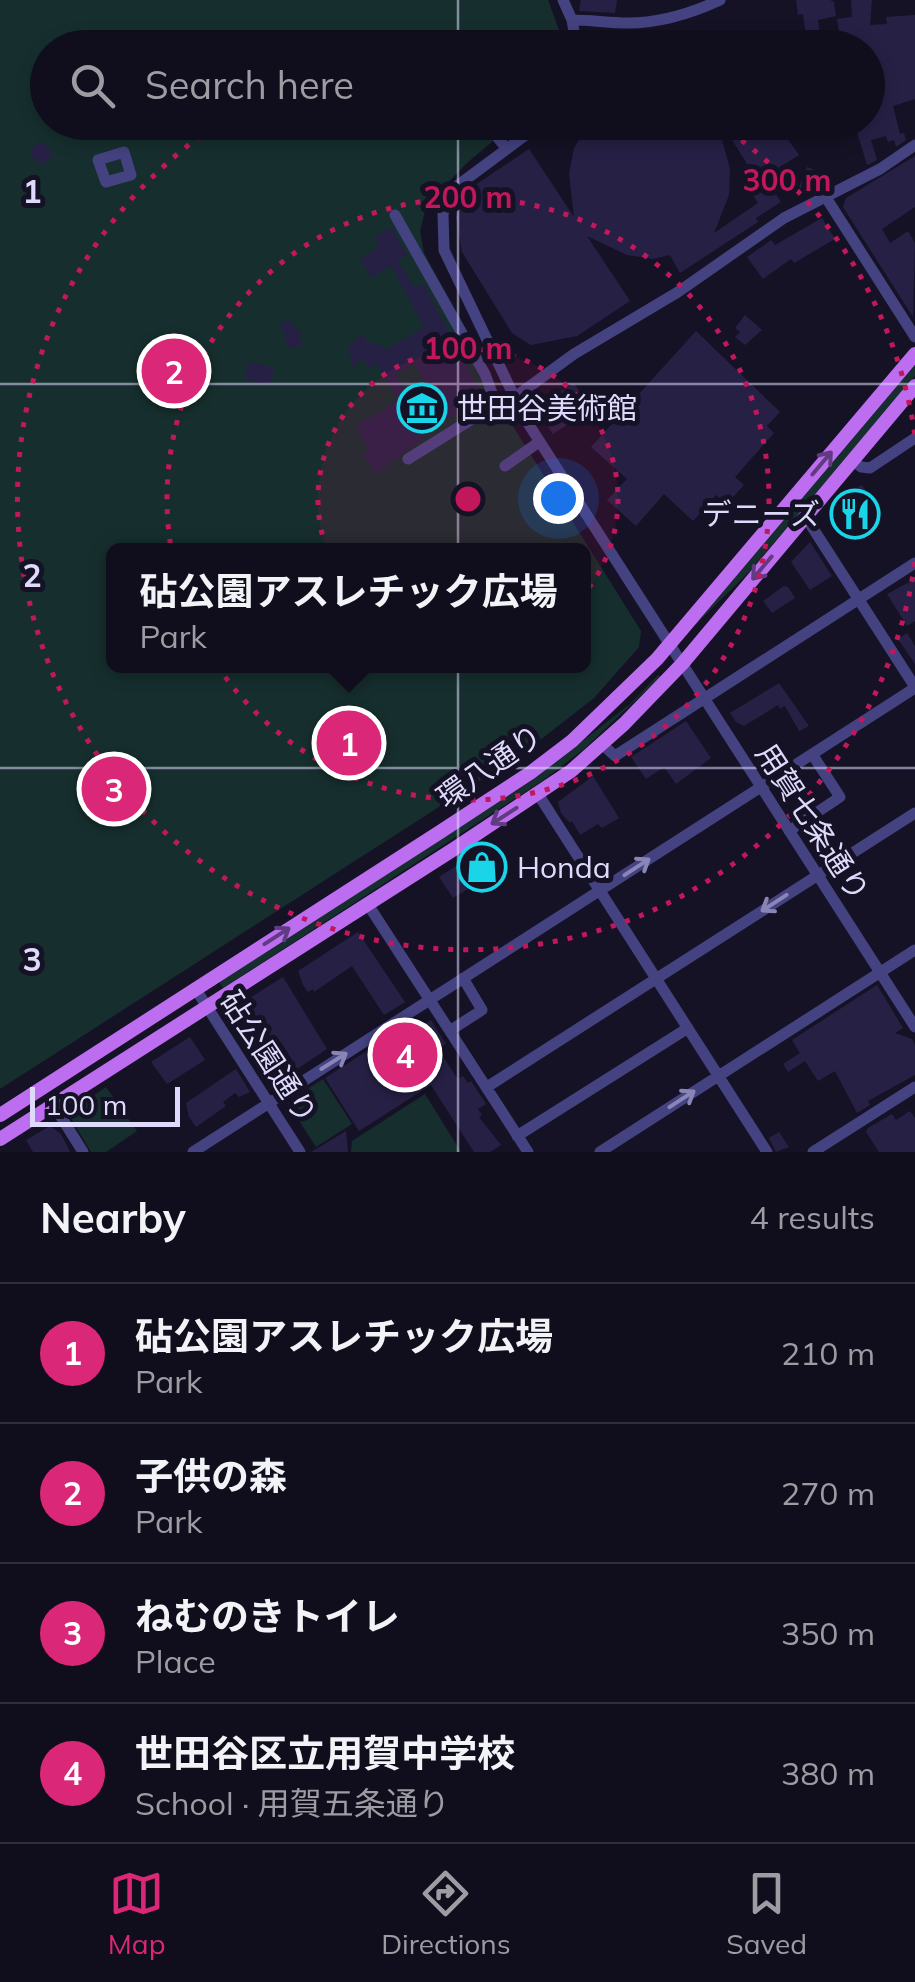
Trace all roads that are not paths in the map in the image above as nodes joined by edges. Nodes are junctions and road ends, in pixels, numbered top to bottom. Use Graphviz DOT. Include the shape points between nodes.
graph roads {
  1 [pos="564,0"];
  2 [pos="720,0"];
  3 [pos="572,20"];
  4 [pos="574,30"];
  5 [pos="501,140"];
  6 [pos="519,140"];
  7 [pos="915,145"];
  8 [pos="508,148"];
  9 [pos="825,196"];
  10 [pos="395,214"];
  11 [pos="444,250"];
  12 [pos="420,263"];
  13 [pos="915,337"];
  14 [pos="915,354"];
  15 [pos="500,365"];
  16 [pos="485,374"];
  17 [pos="915,386"];
  18 [pos="515,397"];
  19 [pos="915,438"];
  20 [pos="539,442"];
  21 [pos="408,458"];
  22 [pos="852,460"];
  23 [pos="504,466"];
  24 [pos="805,516"];
  25 [pos="915,564"];
  26 [pos="859,599"];
  27 [pos="669,644"];
  28 [pos="682,664"];
  29 [pos="915,688"];
  30 [pos="704,699"];
  31 [pos="602,744"];
  32 [pos="812,754"];
  33 [pos="761,787"];
  34 [pos="538,794"];
  35 [pos="915,813"];
  36 [pos="789,831"];
  37 [pos="818,875"];
  38 [pos="601,890"];
  39 [pos="367,903"];
  40 [pos="915,950"];
  41 [pos="880,972"];
  42 [pos="462,978"];
  43 [pos="657,979"];
  44 [pos="195,988"];
  45 [pos="430,999"];
  46 [pos="207,1006"];
  47 [pos="915,1027"];
  48 [pos="688,1028"];
  49 [pos="450,1030"];
  50 [pos="717,1076"];
  51 [pos="487,1087"];
  52 [pos="915,1087"];
  53 [pos="269,1102"];
  54 [pos="53,1104"];
  55 [pos="0,1115"];
  56 [pos="517,1136"];
  57 [pos="2,1139"];
  58 [pos="83,1152"];
  59 [pos="193,1152"];
  60 [pos="300,1152"];
  61 [pos="528,1152"];
  62 [pos="600,1152"];
  63 [pos="767,1152"];
  64 [pos="814,1152"];
  1 -- 3 [label="street"];
  2 -- 3 [label="street" via="652,21"];
  3 -- 4 [label="street"];
  5 -- 8 [label="street"];
  6 -- 8 [label="street"];
  7 -- 9 [label="street"];
  8 -- 11 [label="street" via="448,199"];
  9 -- 13 [label="street"];
  9 -- 18 [label="street"];
  10 -- 12 [label="street"];
  11 -- 12 [label="street"];
  11 -- 15 [label="street, 用賀七条通り"];
  12 -- 16 [label="street"];
  27 -- 14 [label="main road, 環八通り, one-way"];
  15 -- 16 [label="street"];
  15 -- 18 [label="street, 用賀七条通り"];
  16 -- 21 [label="street" via="496,404"];
  17 -- 22 [label="main road, 環八通り"];
  18 -- 20 [label="street, 用賀七条通り"];
  19 -- 22 [label="street" via="870,468"];
  20 -- 23 [label="street"];
  20 -- 27 [label="street, 用賀七条通り"];
  22 -- 24 [label="main road, 環八通り"];
  24 -- 26 [label="street"];
  24 -- 28 [label="main road, 環八通り, one-way"];
  25 -- 26 [label="street"];
  26 -- 29 [label="street"];
  26 -- 30 [label="street"];
  27 -- 28 [label="street, 用賀七条通り"];
  44 -- 27 [label="main road, 環八通り, one-way" via="546,762"];
  28 -- 30 [label="street, 用賀七条通り"];
  28 -- 31 [label="main road, 環八通り"];
  29 -- 32 [label="street"];
  30 -- 31 [label="street" via="615,756"];
  30 -- 33 [label="street, 用賀七条通り"];
  31 -- 34 [label="main road, 環八通り"];
  32 -- 33 [label="street"];
  32 -- 36 [label="street" via="840,797"];
  33 -- 36 [label="street, 用賀七条通り"];
  38 -- 33 [label="street, one-way"];
  34 -- 38 [label="street"];
  34 -- 39 [label="main road, 環八通り, one-way"];
  35 -- 37 [label="street"];
  36 -- 37 [label="street, 用賀七条通り"];
  37 -- 41 [label="street, 用賀七条通り"];
  37 -- 43 [label="street, one-way"];
  38 -- 42 [label="street"];
  38 -- 43 [label="street"];
  39 -- 45 [label="street"];
  39 -- 46 [label="main road, 環八通り"];
  40 -- 41 [label="street"];
  41 -- 47 [label="street, 用賀七条通り"];
  41 -- 50 [label="street"];
  42 -- 45 [label="street"];
  42 -- 49 [label="street" via="482,1010"];
  43 -- 48 [label="street"];
  43 -- 51 [label="street"];
  44 -- 46 [label="street, 砧公園通り"];
  44 -- 55 [label="main road, 環八通り"];
  45 -- 49 [label="street"];
  53 -- 45 [label="street, one-way"];
  46 -- 53 [label="street, 砧公園通り"];
  46 -- 54 [label="main road, 環八通り"];
  48 -- 50 [label="street"];
  48 -- 56 [label="street"];
  49 -- 51 [label="street"];
  62 -- 50 [label="street, one-way"];
  50 -- 63 [label="street"];
  51 -- 56 [label="street"];
  52 -- 64 [label="street"];
  53 -- 59 [label="street"];
  53 -- 60 [label="street, 砧公園通り"];
  54 -- 57 [label="main road, 環八通り"];
  54 -- 58 [label="street"];
  56 -- 61 [label="street"];
}
